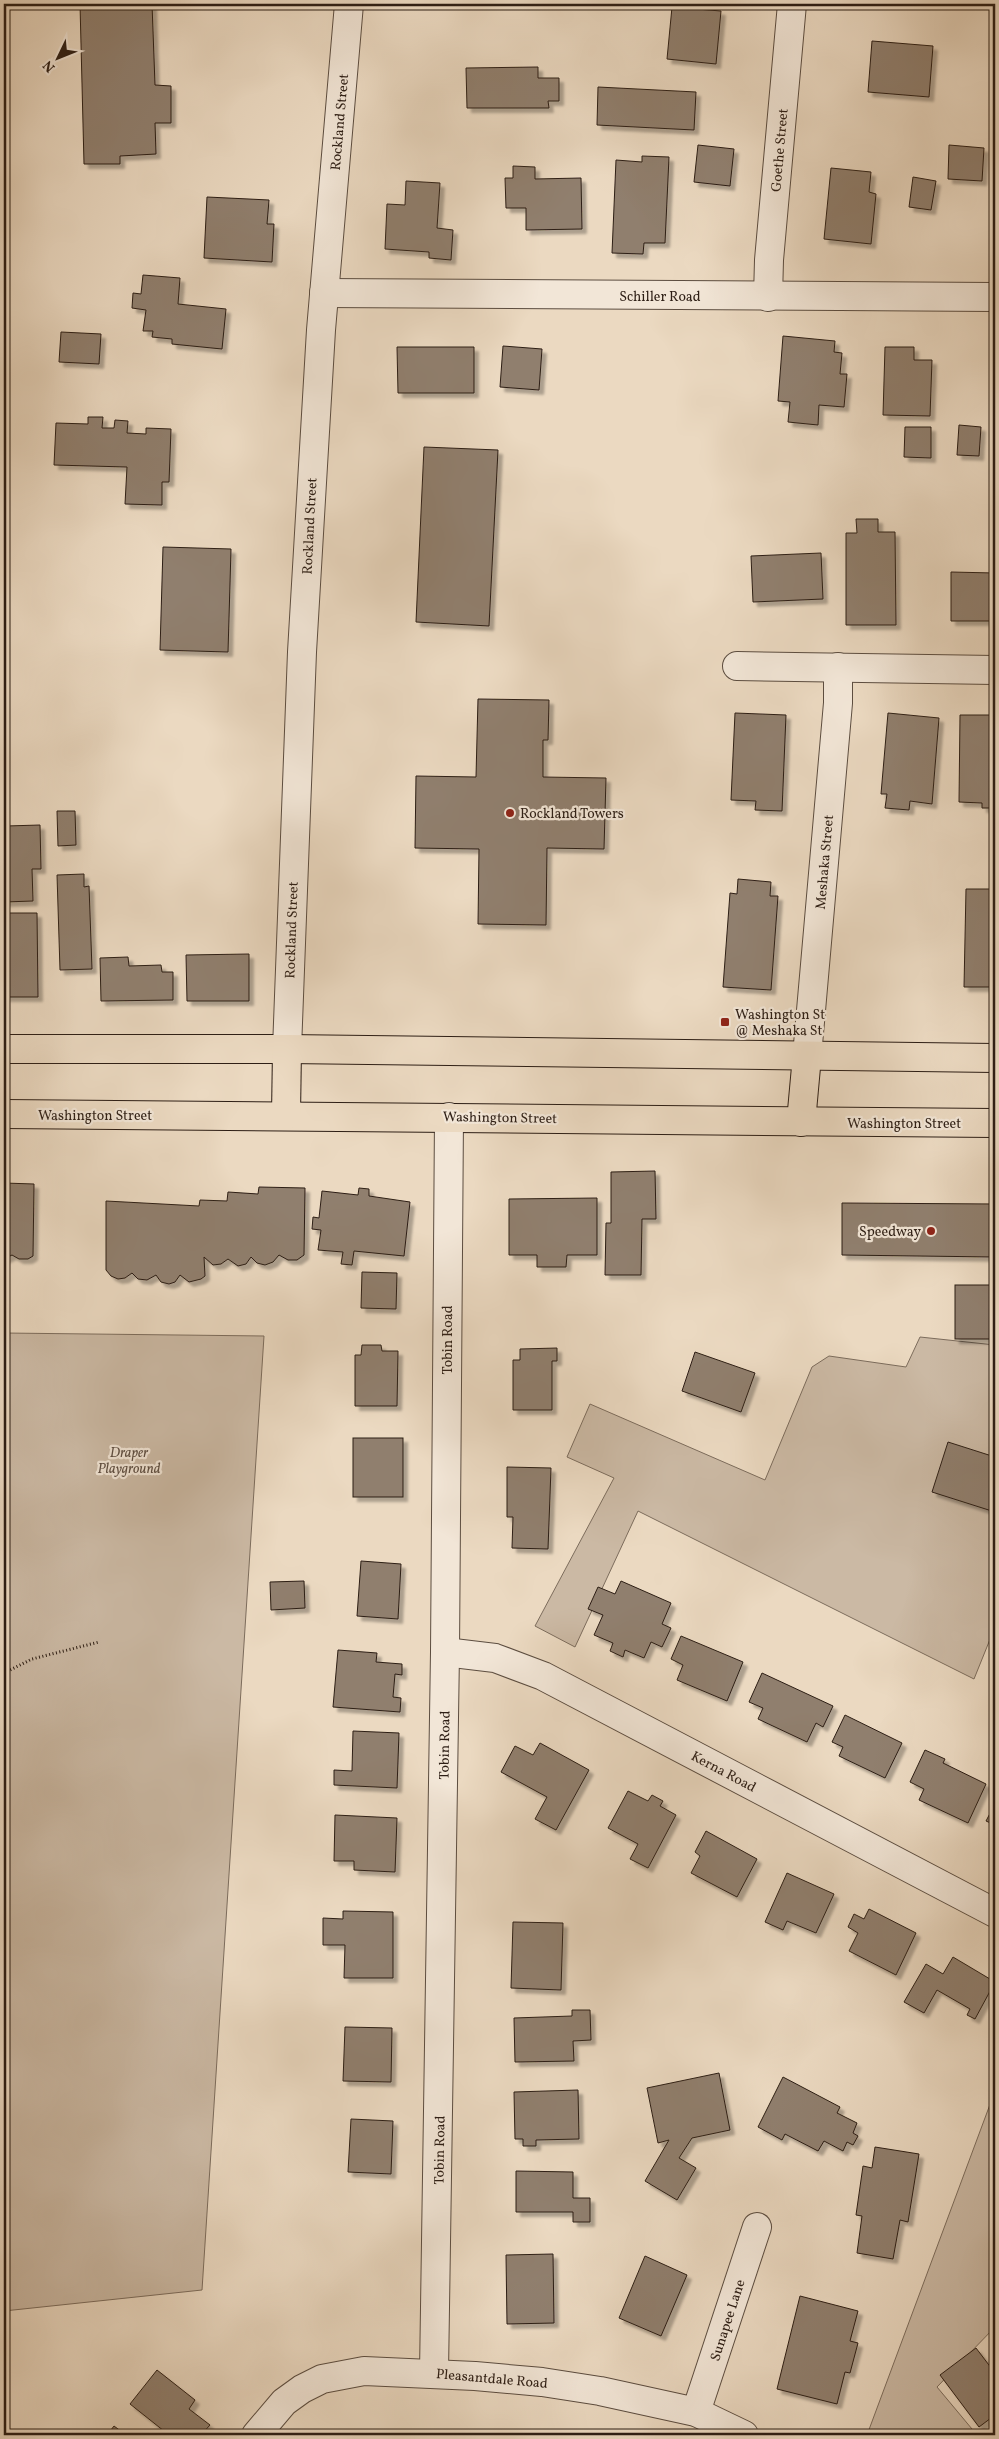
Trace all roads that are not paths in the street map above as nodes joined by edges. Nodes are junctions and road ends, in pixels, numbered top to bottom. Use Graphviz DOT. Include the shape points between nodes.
graph roads {
  1 [pos="349,4"];
  2 [pos="792,4"];
  3 [pos="324,293"];
  4 [pos="768,297"];
  5 [pos="995,297"];
  6 [pos="737,666"];
  7 [pos="838,667"];
  8 [pos="995,670"];
  9 [pos="4,1049"];
  10 [pos="286,1049"];
  11 [pos="807,1056"];
  12 [pos="995,1058"];
  13 [pos="4,1114"];
  14 [pos="286,1115"];
  15 [pos="449,1117"];
  16 [pos="801,1122"];
  17 [pos="995,1123"];
  18 [pos="445,1652"];
  19 [pos="995,1913"];
  20 [pos="757,2227"];
  21 [pos="434,2372"];
  22 [pos="696,2412"];
  23 [pos="256,2435"];
  24 [pos="744,2435"];
  1 -- 3 [label="street, Rockland Street"];
  2 -- 4 [label="street, Goethe Street"];
  3 -- 4 [label="street, Schiller Road"];
  3 -- 10 [label="street, Rockland Street" via="302,652"];
  4 -- 5 [label="street, Schiller Road"];
  6 -- 7 [label="street"];
  7 -- 8 [label="street"];
  7 -- 11 [label="street, Meshaka Street" via="838,703"];
  9 -- 10 [label="main road"];
  10 -- 11 [label="main road"];
  10 -- 14 [label="main road"];
  11 -- 12 [label="main road"];
  11 -- 16 [label="main road"];
  13 -- 14 [label="main road, Washington Street"];
  14 -- 15 [label="main road, Washington Street"];
  15 -- 16 [label="main road, Washington Street"];
  15 -- 18 [label="street, Tobin Road"];
  16 -- 17 [label="main road, Washington Street"];
  18 -- 19 [label="street, Kerna Road" via="496,1658 543,1676"];
  18 -- 21 [label="street, Tobin Road"];
  20 -- 22 [label="street, Sunapee Lane"];
  21 -- 22 [label="street, Pleasantdale Road" via="542,2382"];
  21 -- 23 [label="street, Pleasantdale Road" via="364,2370 322,2379 284,2402"];
  22 -- 24 [label="street, Pleasantdale Road"];
}
